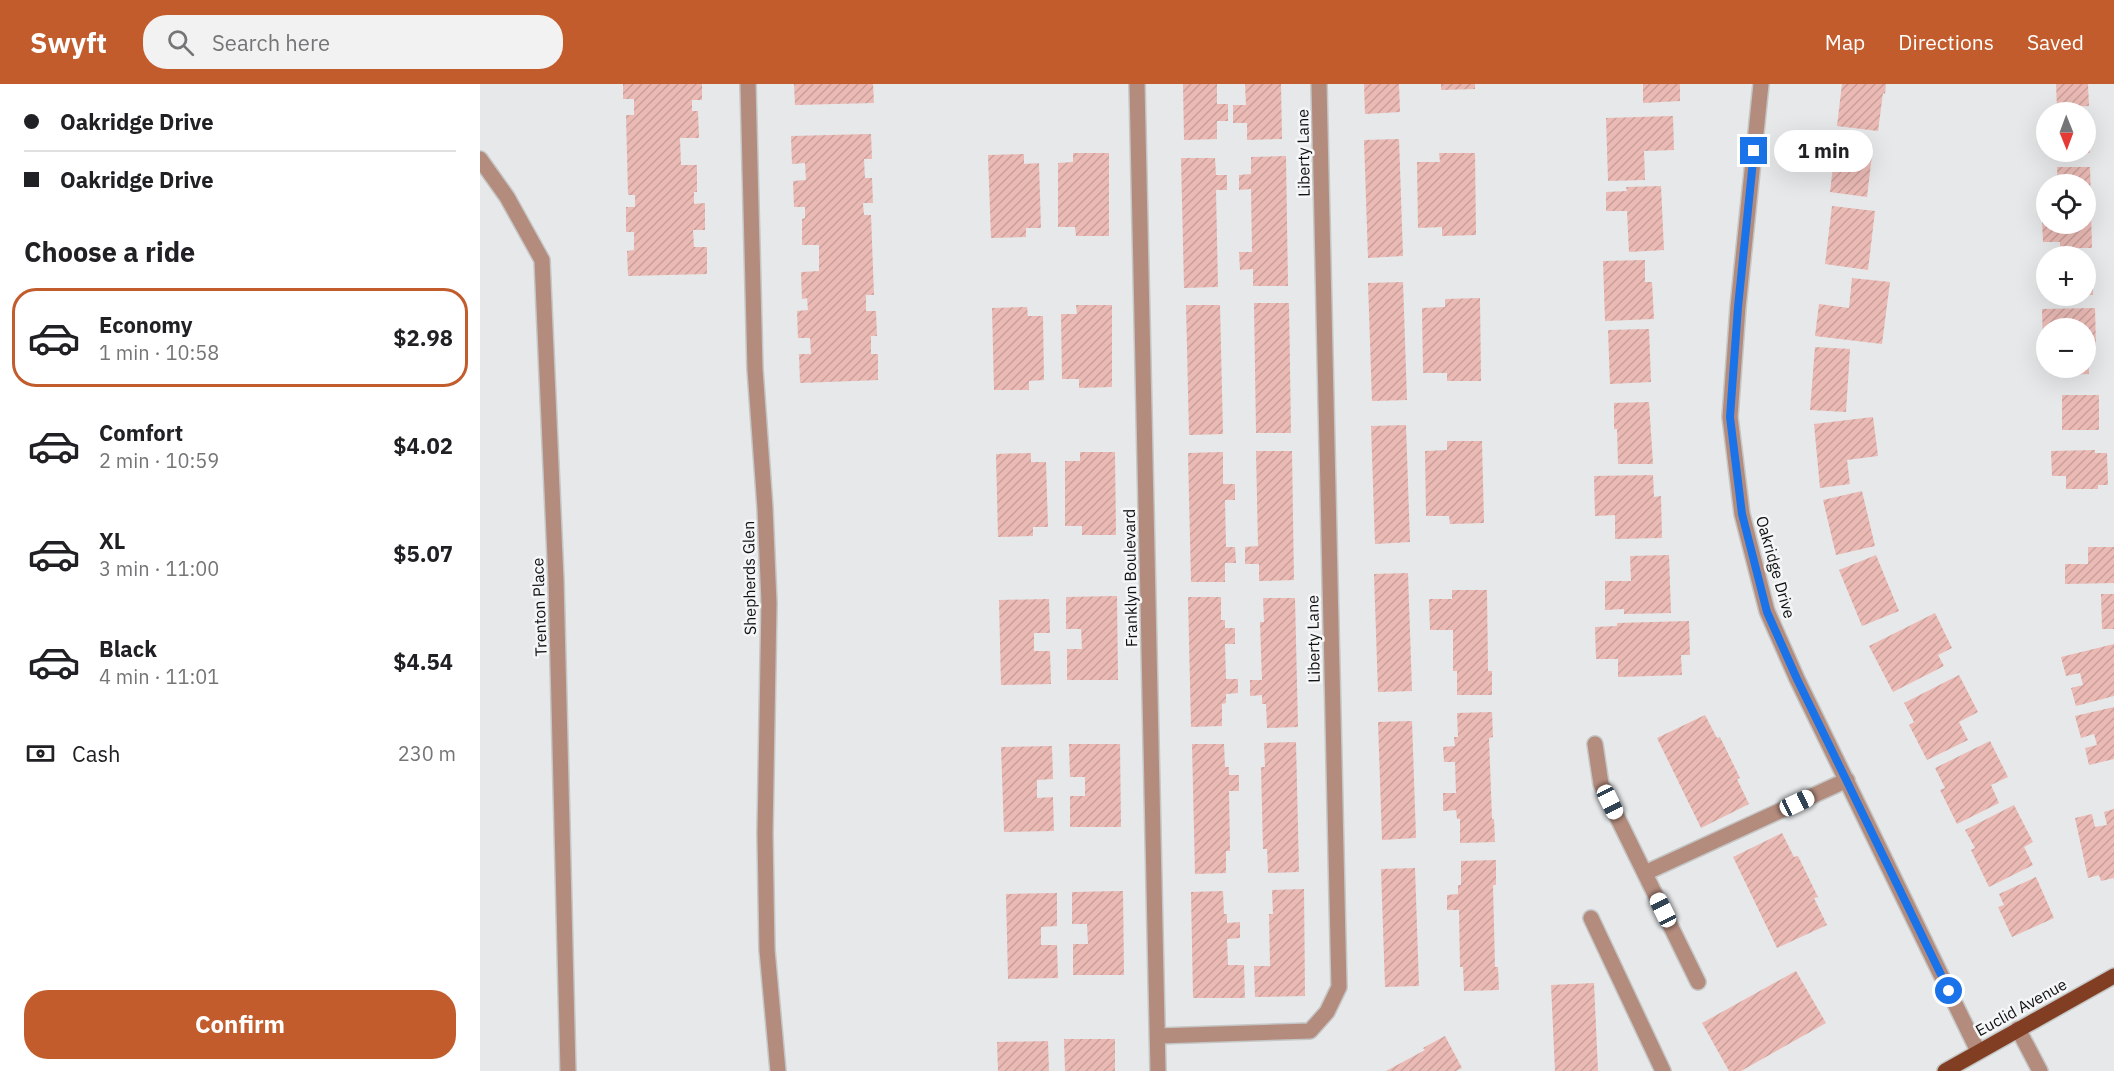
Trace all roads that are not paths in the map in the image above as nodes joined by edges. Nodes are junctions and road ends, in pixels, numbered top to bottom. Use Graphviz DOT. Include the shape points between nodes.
graph roads {
  1 [pos="748,84"];
  2 [pos="1137,84"];
  3 [pos="1319,84"];
  4 [pos="1761,84"];
  5 [pos="480,159"];
  6 [pos="1595,744"];
  7 [pos="1847,780"];
  8 [pos="1645,873"];
  9 [pos="1590,918"];
  10 [pos="2114,976"];
  11 [pos="1698,982"];
  12 [pos="2018,1029"];
  13 [pos="1158,1036"];
  14 [pos="1978,1051"];
  15 [pos="568,1071"];
  16 [pos="778,1071"];
  17 [pos="1158,1071"];
  18 [pos="1663,1071"];
  19 [pos="1945,1071"];
  20 [pos="2040,1071"];
  1 -- 16 [label="street, Shepherds Glen" via="753,337 769,603 767,950"];
  2 -- 13 [label="street, Franklyn Boulevard"];
  3 -- 13 [label="street, Liberty Lane" via="1339,987 1328,1012 1310,1031"];
  4 -- 7 [label="street, Oakridge Drive" via="1730,417 1742,514 1767,612"];
  5 -- 15 [label="street, Trenton Place" via="507,197 542,260 556,580"];
  6 -- 8 [label="street" via="1602,784"];
  7 -- 8 [label="street"];
  7 -- 14 [label="street, Oakridge Drive"];
  8 -- 11 [label="street"];
  9 -- 18 [label="street"];
  10 -- 12 [label="main road, Euclid Avenue"];
  12 -- 14 [label="main road, Euclid Avenue"];
  12 -- 20 [label="street"];
  13 -- 17 [label="street, Franklyn Boulevard"];
  14 -- 19 [label="main road, Euclid Avenue"];
}
